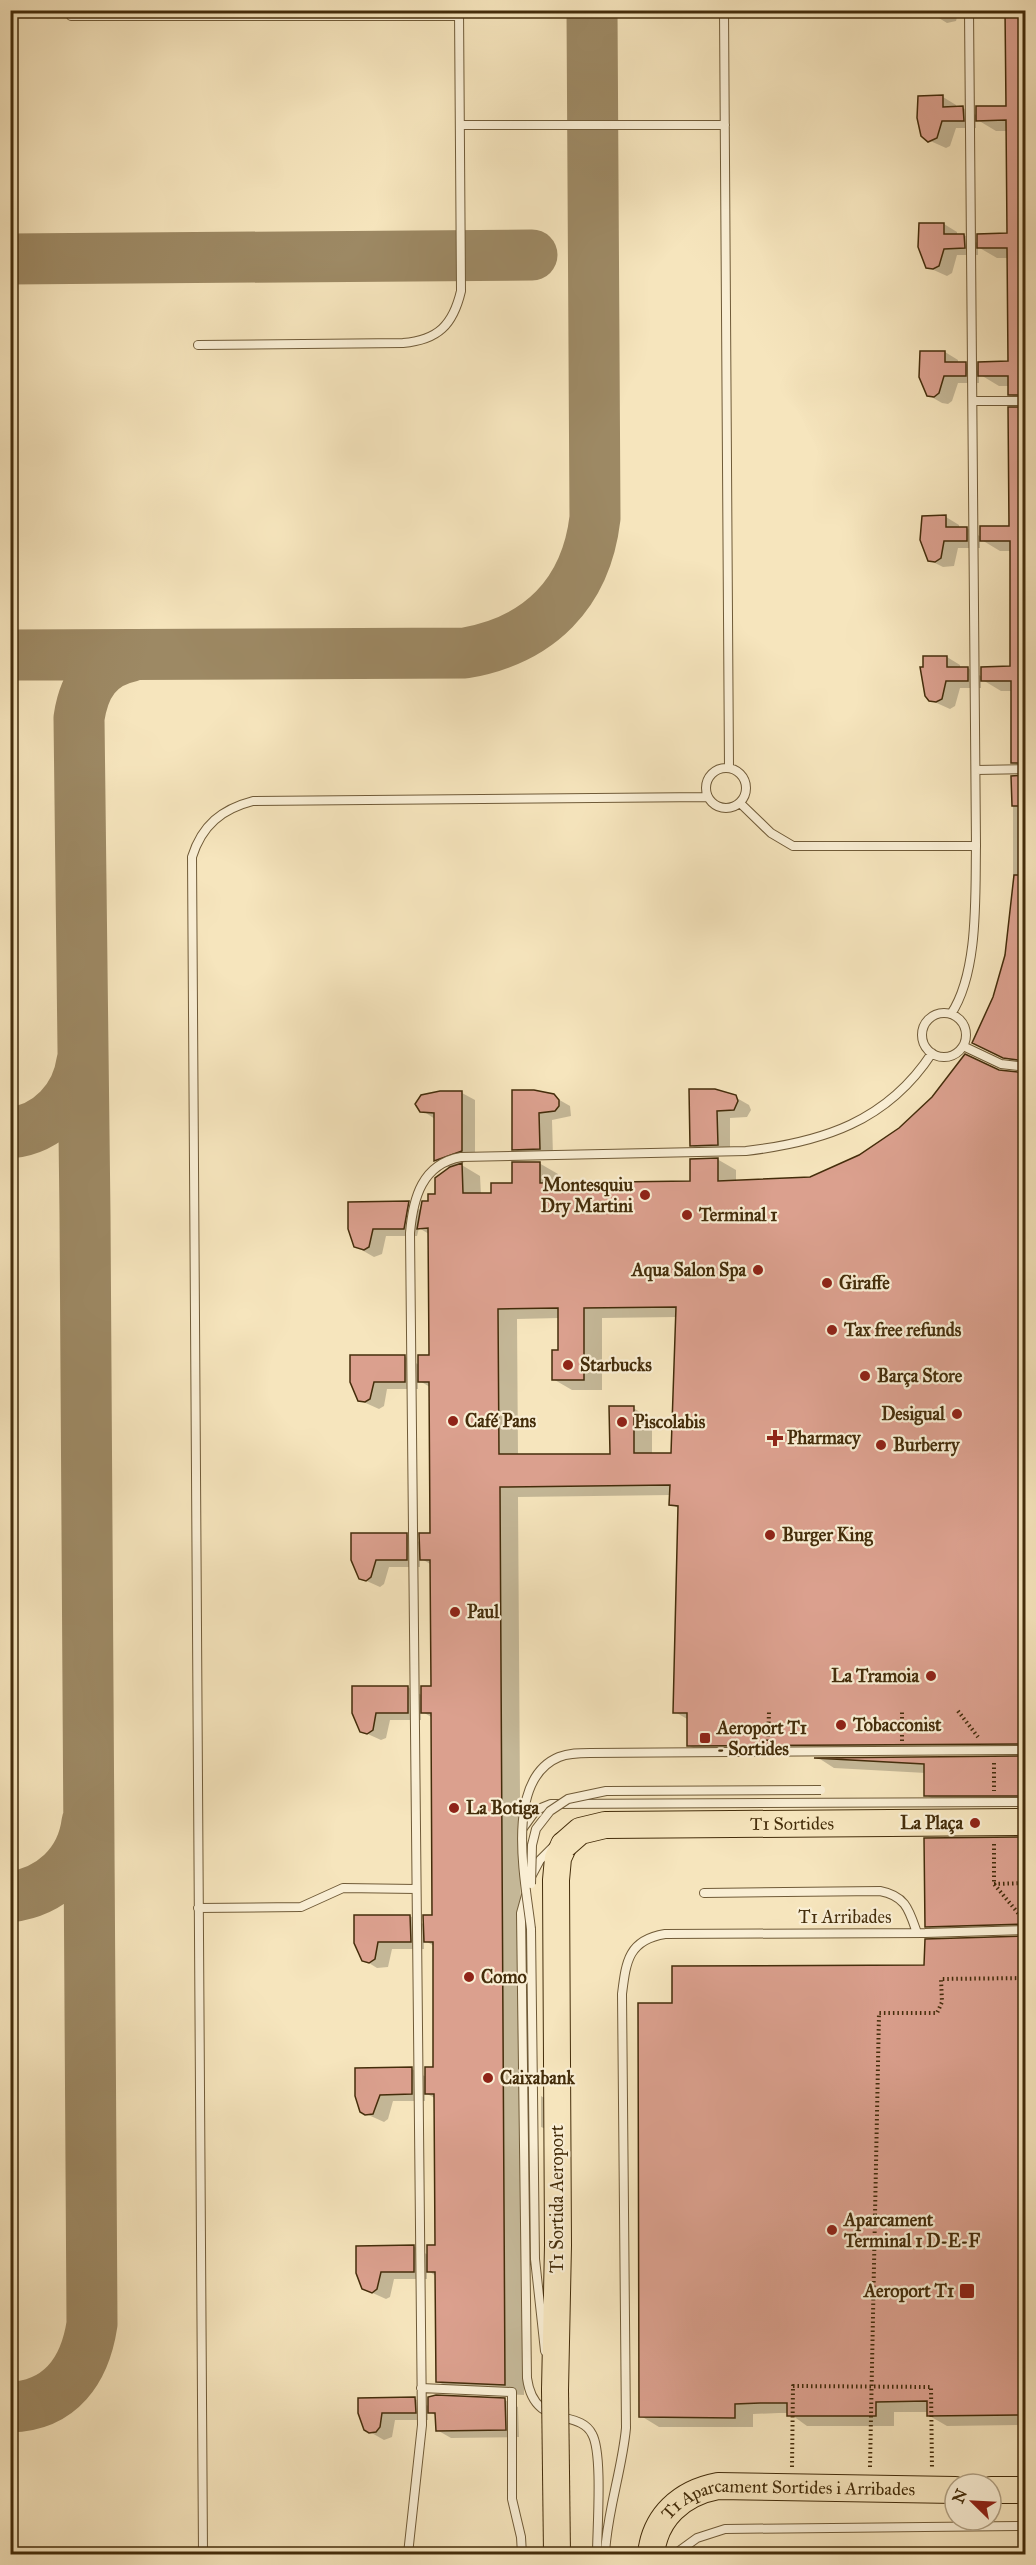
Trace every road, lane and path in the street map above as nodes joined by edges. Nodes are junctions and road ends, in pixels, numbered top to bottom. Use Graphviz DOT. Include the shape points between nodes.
graph roads {
  1 [pos="724,10"];
  2 [pos="969,10"];
  3 [pos="459,13"];
  4 [pos="70,16"];
  5 [pos="460,125"];
  6 [pos="725,125"];
  7 [pos="198,345"];
  8 [pos="973,401"];
  9 [pos="1026,401"];
  10 [pos="729,768"];
  11 [pos="1026,769"];
  12 [pos="976,770"];
  13 [pos="708,797"];
  14 [pos="741,803"];
  15 [pos="976,846"];
  16 [pos="951,1014"];
  17 [pos="963,1046"];
  18 [pos="932,1053"];
  19 [pos="1026,1067"];
  20 [pos="902,1711"];
  21 [pos="958,1711"];
  22 [pos="769,1712"];
  23 [pos="980,1739"];
  24 [pos="902,1750"];
  25 [pos="1026,1750"];
  26 [pos="768,1751"];
  27 [pos="821,1790"];
  28 [pos="1026,1802"];
  29 [pos="1026,1822"];
  30 [pos="601,1837"];
  31 [pos="527,1845"];
  32 [pos="564,1845"];
  33 [pos="1026,1883"];
  34 [pos="994,1884"];
  35 [pos="416,1889"];
  36 [pos="704,1893"];
  37 [pos="198,1908"];
  38 [pos="521,1913"];
  39 [pos="1026,1930"];
  40 [pos="918,1933"];
  41 [pos="1026,1978"];
  42 [pos="871,2387"];
  43 [pos="421,2388"];
  44 [pos="555,2390"];
  45 [pos="792,2466"];
  46 [pos="871,2467"];
  47 [pos="931,2467"];
  48 [pos="943,2490"];
  49 [pos="1003,2490"];
  50 [pos="1026,2490"];
  51 [pos="1026,2526"];
  52 [pos="203,2554"];
  53 [pos="408,2554"];
  54 [pos="522,2554"];
  55 [pos="557,2554"];
  56 [pos="597,2554"];
  57 [pos="605,2554"];
  58 [pos="651,2554"];
  59 [pos="675,2554"];
  1 -- 6 [label="lane"];
  2 -- 8 [label="lane"];
  3 -- 4 [label="lane"];
  3 -- 5 [label="lane"];
  5 -- 6 [label="lane"];
  5 -- 7 [label="lane" via="461,291 456,311 436,334 421,342 403,343"];
  6 -- 10 [label="lane"];
  8 -- 9 [label="lane"];
  8 -- 12 [label="lane"];
  10 -- 13 [label="lane" via="711,776"];
  10 -- 14 [label="lane" via="745,780 746,794"];
  11 -- 12 [label="lane"];
  12 -- 15 [label="lane"];
  13 -- 14 [label="lane" via="722,808"];
  13 -- 37 [label="lane" via="253,801 217,817 195,847 191,879"];
  14 -- 15 [label="lane" via="771,833 793,846"];
  15 -- 16 [label="lane" via="975,927 967,970"];
  16 -- 17 [label="lane" via="963,1023"];
  16 -- 18 [label="lane" via="936,1014 924,1027 923,1042"];
  17 -- 18 [label="lane" via="952,1055"];
  17 -- 19 [label="lane" via="1001,1064"];
  18 -- 35 [label="lane" via="891,1099 824,1137 746,1151 461,1157 437,1165 419,1187 410,1233"];
  20 -- 24 [label="path"];
  21 -- 23 [label="path"];
  22 -- 26 [label="path"];
  24 -- 25 [label="lane, bridge"];
  24 -- 26 [label="lane, bridge"];
  26 -- 31 [label="lane, bridge" via="590,1753 556,1758 543,1768 529,1794 522,1818"];
  27 -- 31 [label="lane, bridge" via="606,1791 583,1795 550,1811"];
  28 -- 38 [label="lane" via="551,1804 536,1810 523,1828"];
  29 -- 32 [label="main road, T1 Sortides, bridge" via="605,1825 580,1831"];
  30 -- 38 [label="lane" via="568,1839 548,1851 534,1870"];
  31 -- 44 [label="lane, bridge" via="535,2259 546,2361"];
  32 -- 44 [label="main road, T1 Sortida Aeroport" via="556,1880"];
  33 -- 34 [label="path"];
  35 -- 37 [label="lane" via="343,1888 301,1907"];
  35 -- 43 [label="lane"];
  36 -- 40 [label="lane" via="880,1891 895,1894 907,1906"];
  37 -- 52 [label="lane"];
  38 -- 56 [label="lane" via="527,2378 538,2405 554,2416 582,2424 593,2434"];
  39 -- 40 [label="lane, T1 Arribades"];
  40 -- 57 [label="lane, T1 Arribades" via="665,1934 641,1941 634,1949 622,1994 626,2428"];
  41 -- 42 [label="path" via="941,1979 942,2002 937,2013 879,2013"];
  42 -- 45 [label="path" via="793,2386"];
  42 -- 46 [label="path"];
  42 -- 47 [label="path" via="931,2387"];
  43 -- 53 [label="lane" via="422,2425"];
  43 -- 54 [label="lane" via="512,2392 512,2499"];
  44 -- 55 [label="main road, T1 Sortida Aeroport, bridge"];
  48 -- 58 [label="main road, T1 Aparcament Sortides i Arribades" via="718,2486 703,2489 666,2514 657,2529"];
  49 -- 50 [label="main road"];
  51 -- 59 [label="lane" via="725,2529 697,2538"];
}
